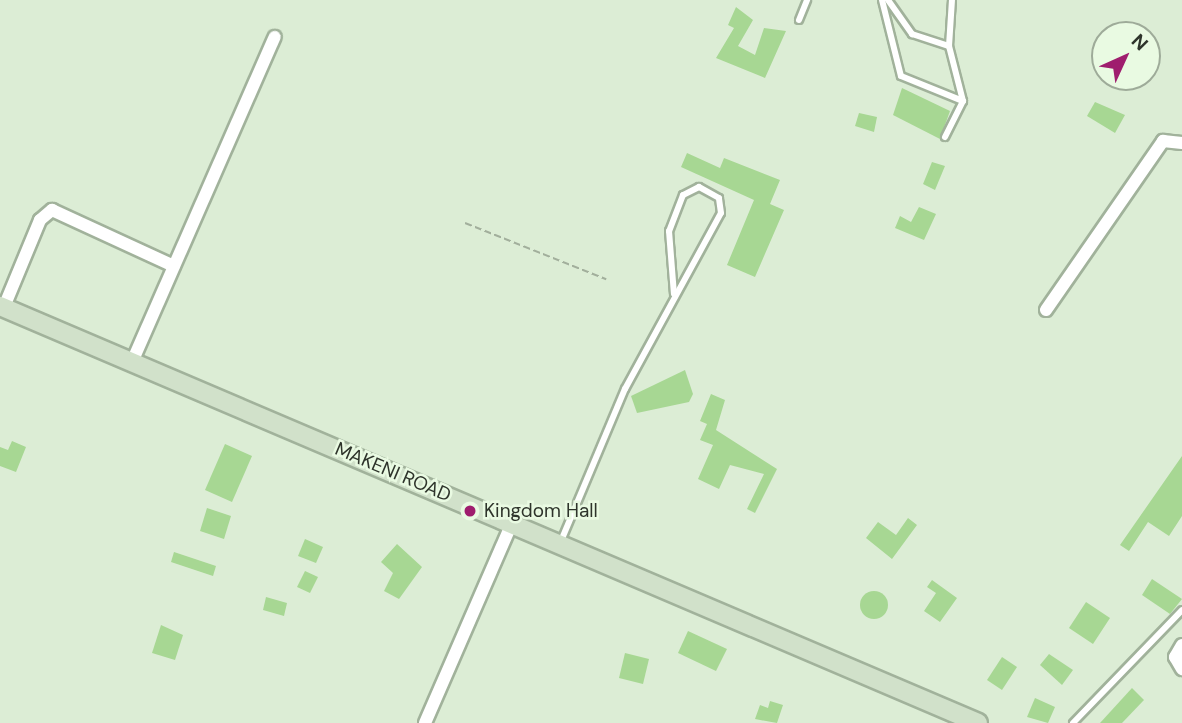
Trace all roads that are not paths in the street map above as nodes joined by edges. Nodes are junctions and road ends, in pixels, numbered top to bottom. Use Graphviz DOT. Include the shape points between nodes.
graph roads {
  1 [pos="807,0"];
  2 [pos="882,0"];
  3 [pos="888,0"];
  4 [pos="952,0"];
  5 [pos="799,20"];
  6 [pos="275,37"];
  7 [pos="949,46"];
  8 [pos="963,100"];
  9 [pos="945,137"];
  10 [pos="1182,143"];
  11 [pos="174,266"];
  12 [pos="674,294"];
  13 [pos="2,306"];
  14 [pos="1046,310"];
  15 [pos="132,362"];
  16 [pos="512,523"];
  17 [pos="560,543"];
  18 [pos="1182,610"];
  19 [pos="1182,645"];
  20 [pos="1182,669"];
  21 [pos="425,723"];
  22 [pos="978,723"];
  23 [pos="1073,723"];
  1 -- 5 [label="lane"];
  2 -- 8 [label="lane" via="901,76"];
  3 -- 7 [label="lane" via="912,34"];
  4 -- 7 [label="lane"];
  6 -- 11 [label="street"];
  7 -- 8 [label="lane"];
  8 -- 9 [label="lane"];
  10 -- 14 [label="street" via="1163,141"];
  11 -- 13 [label="street" via="52,210 40,220"];
  11 -- 15 [label="street"];
  12 -- 12 [label="lane" via="669,231 683,195 699,187 719,198 721,213"];
  12 -- 17 [label="lane" via="607,427"];
  13 -- 15 [label="main road, MAKENI ROAD"];
  15 -- 16 [label="main road, MAKENI ROAD"];
  16 -- 17 [label="main road, MAKENI ROAD"];
  16 -- 21 [label="street"];
  17 -- 22 [label="main road, MAKENI ROAD"];
  18 -- 23 [label="lane"];
  19 -- 20 [label="street" via="1175,657"];
}
